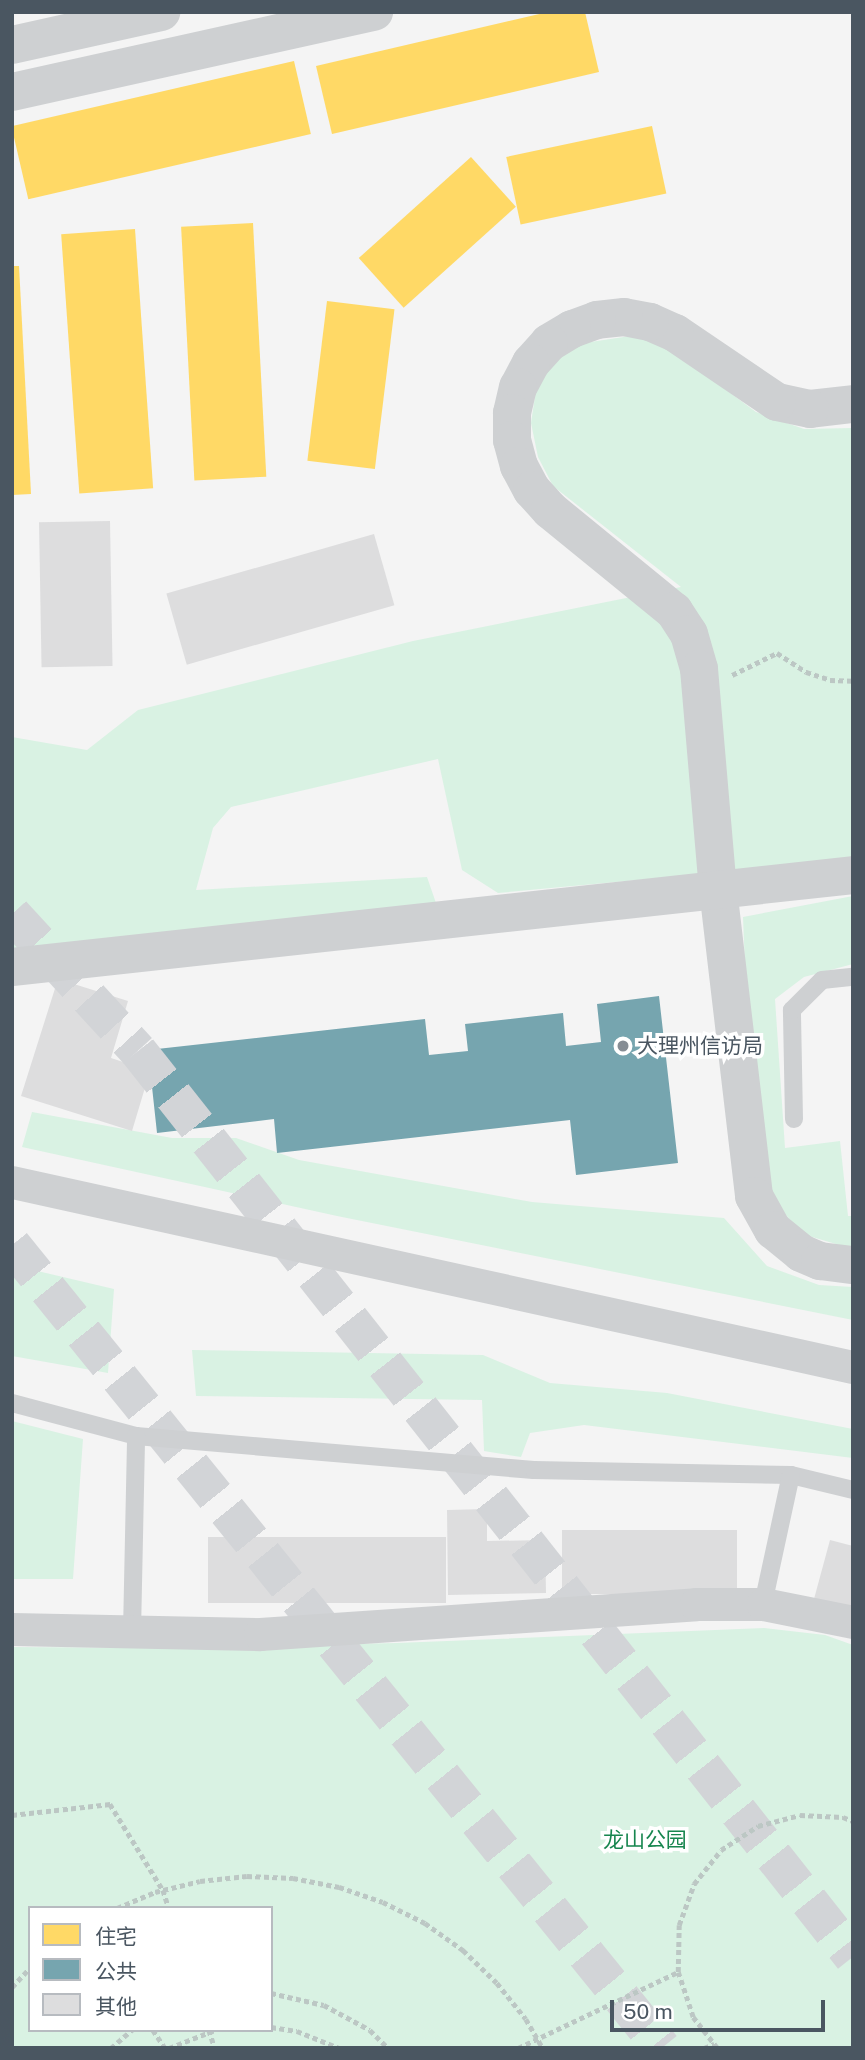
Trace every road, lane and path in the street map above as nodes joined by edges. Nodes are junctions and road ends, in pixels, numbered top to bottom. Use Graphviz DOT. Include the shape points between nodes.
graph roads {
  1 [pos="161,12"];
  2 [pos="374,12"];
  3 [pos="12,45"];
  4 [pos="12,92"];
  5 [pos="853,404"];
  6 [pos="853,681"];
  7 [pos="700,690"];
  8 [pos="853,875"];
  9 [pos="718,889"];
  10 [pos="12,967"];
  11 [pos="853,977"];
  12 [pos="794,1119"];
  13 [pos="12,1182"];
  14 [pos="853,1265"];
  15 [pos="853,1367"];
  16 [pos="12,1403"];
  17 [pos="136,1436"];
  18 [pos="791,1475"];
  19 [pos="853,1490"];
  20 [pos="763,1604"];
  21 [pos="853,1622"];
  22 [pos="12,1629"];
  23 [pos="132,1632"];
  24 [pos="12,1815"];
  25 [pos="853,1821"];
  26 [pos="163,1890"];
  27 [pos="122,1906"];
  28 [pos="168,1906"];
  29 [pos="28,1970"];
  30 [pos="678,1972"];
  31 [pos="12,1987"];
  32 [pos="273,1993"];
  33 [pos="273,2027"];
  34 [pos="130,2032"];
  35 [pos="155,2032"];
  36 [pos="207,2032"];
  37 [pos="537,2039"];
  38 [pos="715,2046"];
  39 [pos="111,2048"];
  40 [pos="167,2048"];
  41 [pos="339,2048"];
  42 [pos="388,2048"];
  43 [pos="518,2048"];
  44 [pos="543,2048"];
  45 [pos="704,2048"];
  1 -- 3 [label="street"];
  2 -- 4 [label="street"];
  5 -- 7 [label="street" via="810,409 777,402 675,333 624,317 597,320 561,336 531,363 518,387 512,440 532,490 550,510 674,611 696,654"];
  6 -- 7 [label="path" via="806,672 778,653"];
  7 -- 9 [label="street"];
  8 -- 9 [label="street"];
  9 -- 10 [label="street"];
  9 -- 14 [label="street" via="754,1196 773,1230 800,1253"];
  11 -- 12 [label="lane" via="822,980 792,1010"];
  13 -- 15 [label="street"];
  16 -- 17 [label="lane"];
  17 -- 18 [label="lane" via="534,1469"];
  17 -- 23 [label="lane"];
  18 -- 19 [label="lane"];
  18 -- 20 [label="lane"];
  20 -- 21 [label="street"];
  20 -- 23 [label="street" via="696,1604 260,1634"];
  22 -- 23 [label="street"];
  24 -- 26 [label="path" via="110,1804"];
  25 -- 30 [label="path" via="800,1815 758,1826 721,1850 694,1884 679,1925"];
  26 -- 27 [label="path"];
  26 -- 28 [label="path"];
  26 -- 37 [label="path" via="224,1878 293,1878 383,1902 425,1923 463,1950 497,1983"];
  29 -- 31 [label="path"];
  30 -- 37 [label="path"];
  30 -- 38 [label="path" via="693,2017"];
  32 -- 42 [label="path" via="324,2006 370,2030"];
  33 -- 41 [label="path" via="297,2031"];
  34 -- 39 [label="path"];
  35 -- 40 [label="path"];
  36 -- 40 [label="path"];
  37 -- 43 [label="path"];
  37 -- 44 [label="path"];
  38 -- 45 [label="path"];
}
